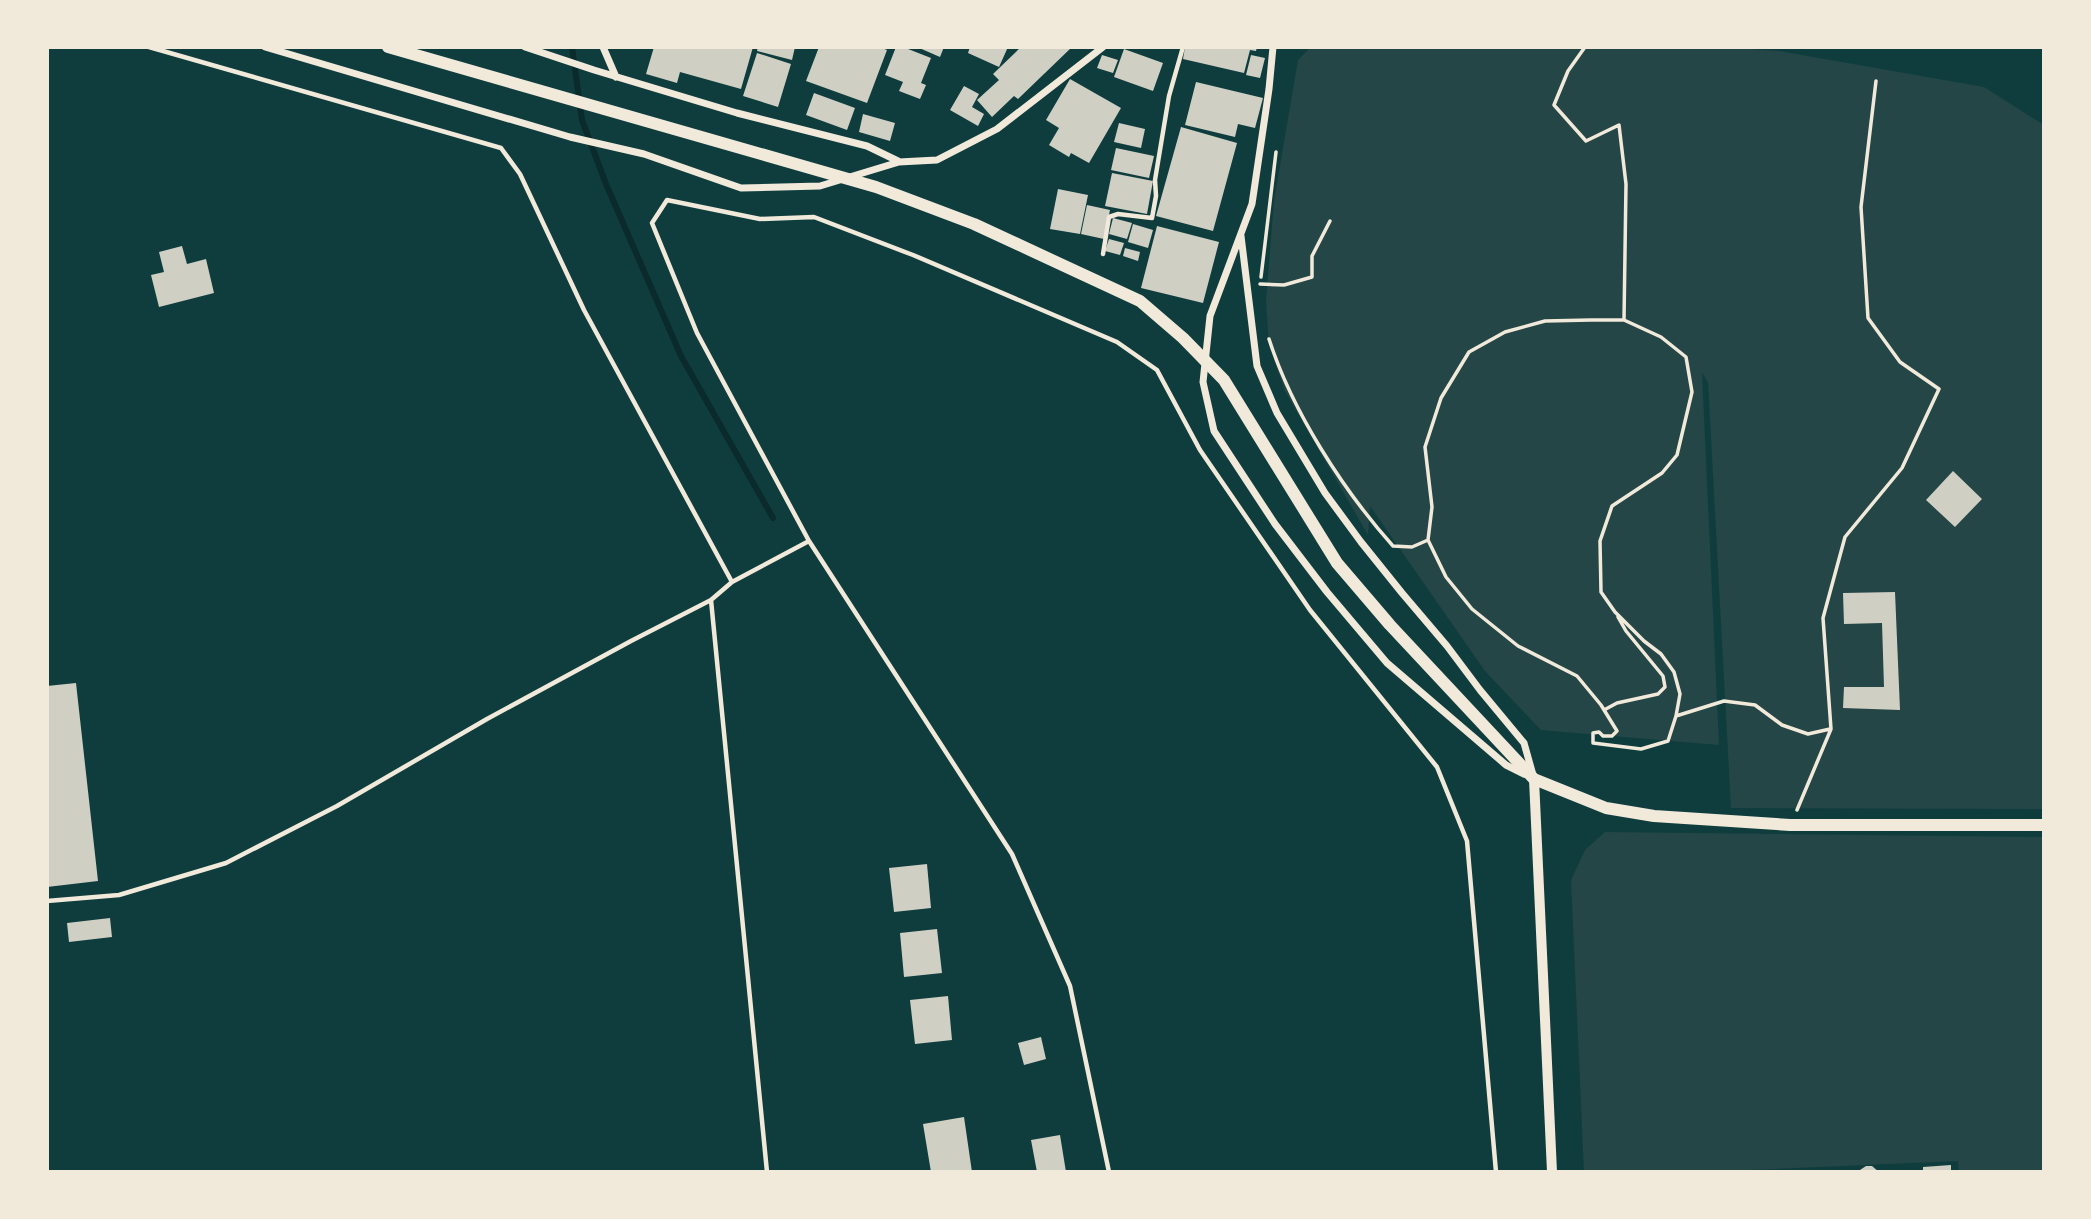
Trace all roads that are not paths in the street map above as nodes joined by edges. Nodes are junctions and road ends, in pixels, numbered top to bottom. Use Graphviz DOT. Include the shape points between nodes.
graph roads {
  1 [pos="149,47"];
  2 [pos="265,47"];
  3 [pos="388,47"];
  4 [pos="525,47"];
  5 [pos="603,47"];
  6 [pos="1102,47"];
  7 [pos="1183,47"];
  8 [pos="1273,47"];
  9 [pos="615,77"];
  10 [pos="899,162"];
  11 [pos="1241,234"];
  12 [pos="1103,254"];
  13 [pos="809,541"];
  14 [pos="732,582"];
  15 [pos="711,600"];
  16 [pos="1534,779"];
  17 [pos="2044,825"];
  18 [pos="47,901"];
  19 [pos="767,1172"];
  20 [pos="1109,1172"];
  21 [pos="1496,1172"];
  22 [pos="1552,1172"];
  1 -- 14 [label="lane" via="501,148 520,174 584,310"];
  2 -- 10 [label="street" via="570,137 644,154 741,188 820,186"];
  3 -- 16 [label="main road" via="876,187 974,224 1140,301 1224,380 1337,563"];
  4 -- 9 [label="street"];
  5 -- 9 [label="street"];
  6 -- 10 [label="street" via="997,129 937,160"];
  7 -- 12 [label="lane" via="1169,96 1152,218 1110,217"];
  8 -- 11 [label="street" via="1252,204"];
  9 -- 10 [label="street" via="867,146"];
  11 -- 16 [label="street" via="1257,366 1277,412 1325,493 1361,542 1524,743"];
  11 -- 16 [label="street" via="1209,316 1203,382 1214,431 1275,524 1387,663 1506,765"];
  13 -- 14 [label="lane"];
  13 -- 20 [label="lane" via="1012,854 1070,986"];
  13 -- 21 [label="lane" via="697,333 669,266 652,223 667,200 760,219 814,217 1117,341 1157,370 1200,450 1310,610 1437,767 1467,841"];
  14 -- 15 [label="lane"];
  15 -- 18 [label="lane" via="226,863 120,895"];
  15 -- 19 [label="lane"];
  16 -- 17 [label="main road" via="1606,808 1654,816 1790,825"];
  16 -- 22 [label="street"];
}
